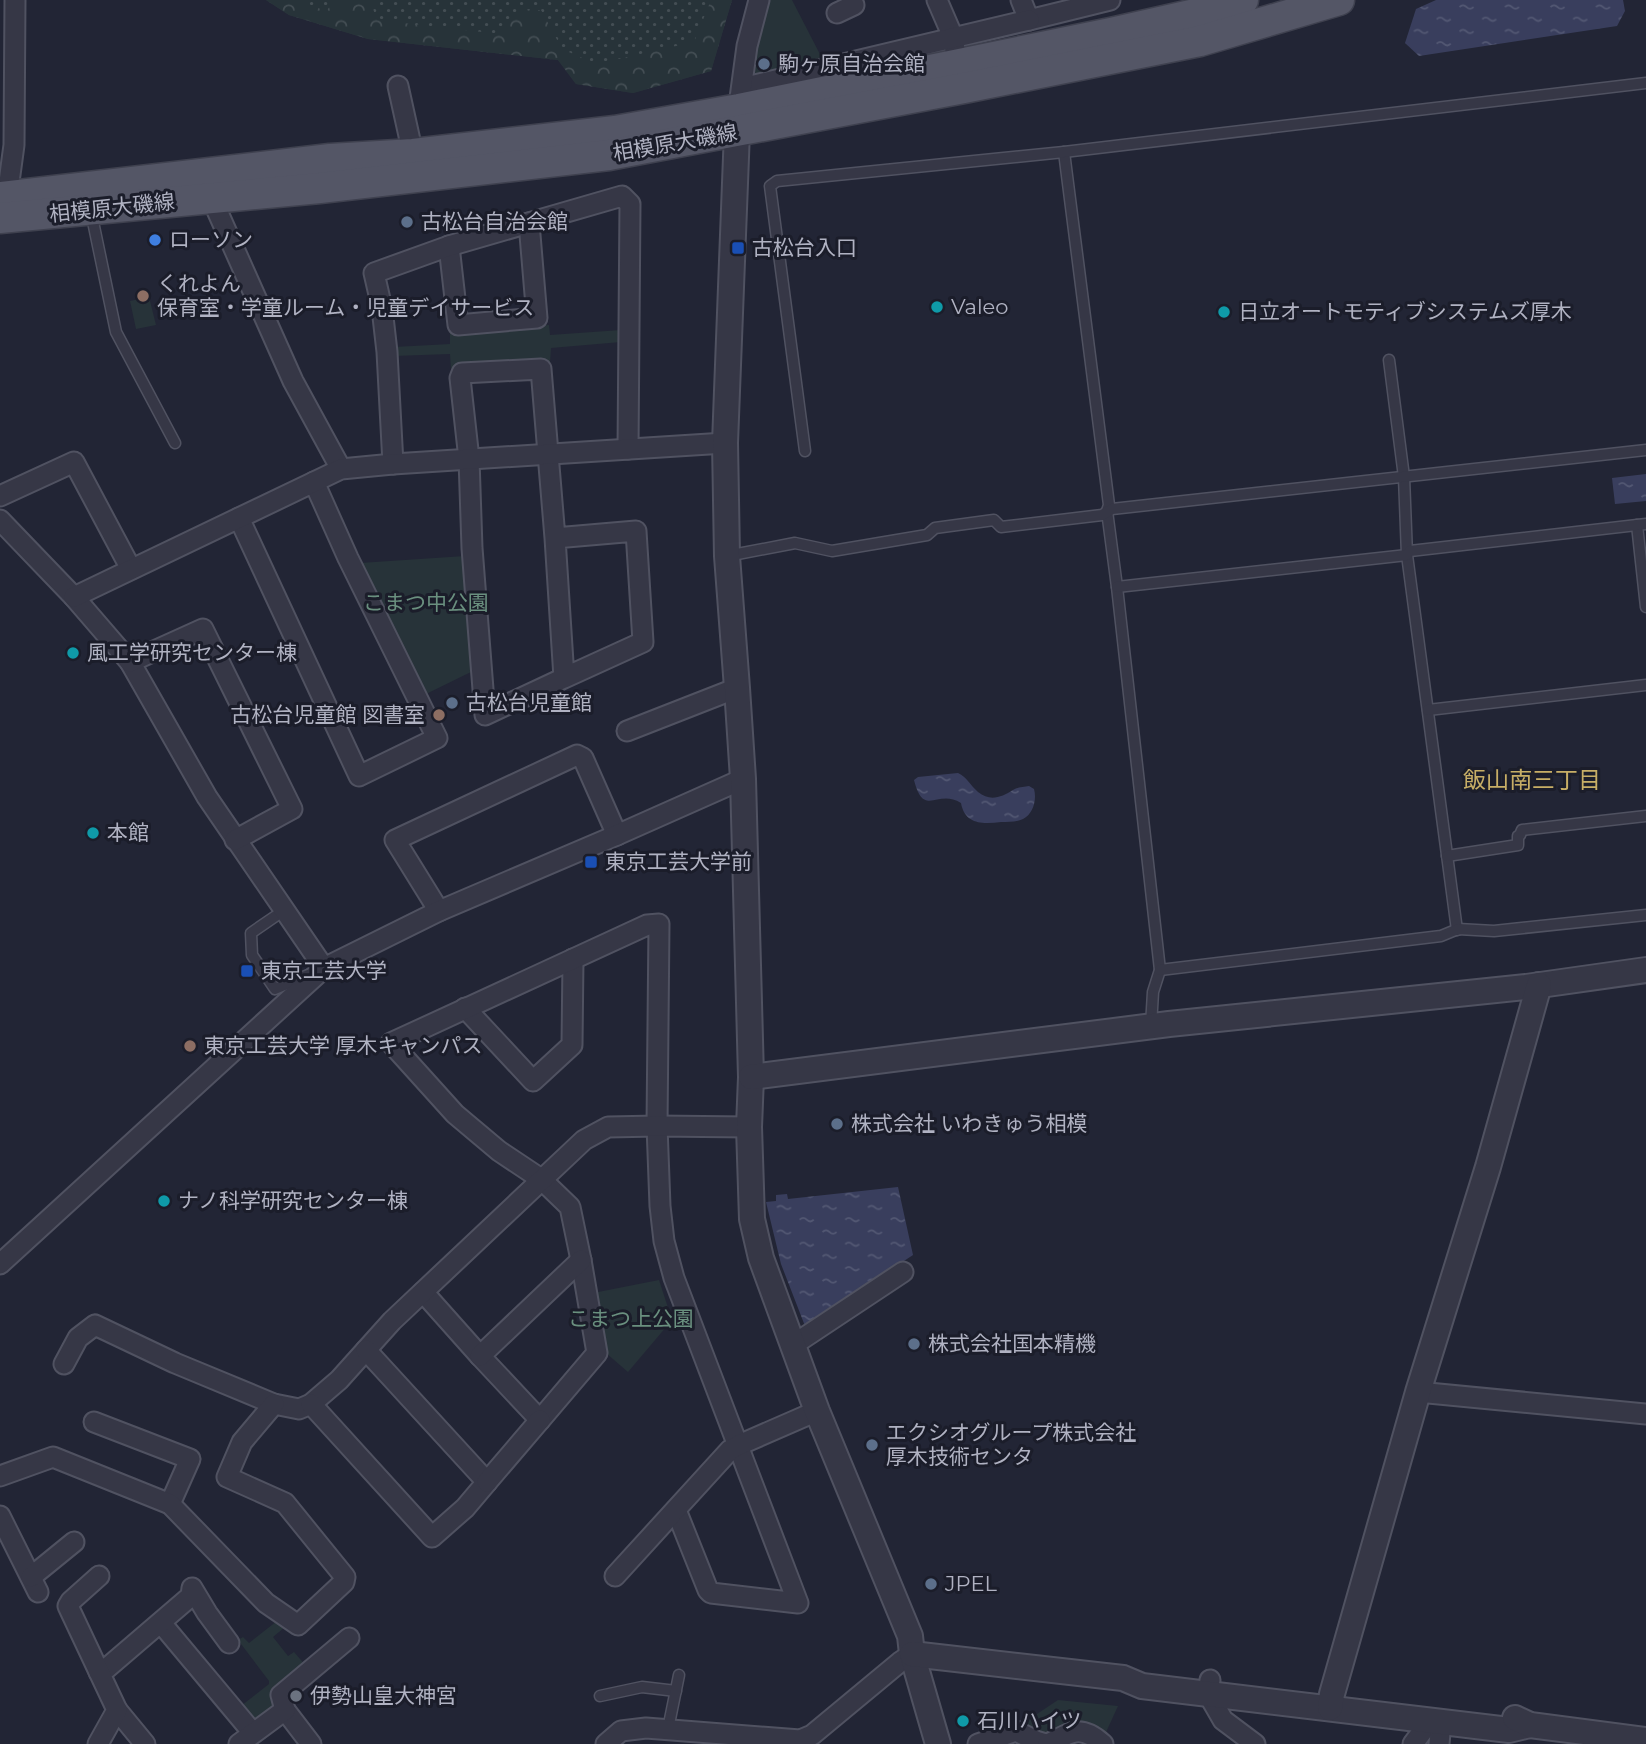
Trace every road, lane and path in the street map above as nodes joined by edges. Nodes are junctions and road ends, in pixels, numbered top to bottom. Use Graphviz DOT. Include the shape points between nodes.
graph roads {
  1 [pos="15,0"];
  2 [pos="759,0"];
  3 [pos="937,0"];
  4 [pos="1021,0"];
  5 [pos="1109,0"];
  6 [pos="1243,0"];
  7 [pos="1339,0"];
  8 [pos="1194,18"];
  9 [pos="1029,20"];
  10 [pos="958,63"];
  11 [pos="1646,83"];
  12 [pos="398,86"];
  13 [pos="739,109"];
  14 [pos="1064,152"];
  15 [pos="413,155"];
  16 [pos="6,166"];
  17 [pos="211,197"];
  18 [pos="2,204"];
  19 [pos="90,210"];
  20 [pos="529,223"];
  21 [pos="449,246"];
  22 [pos="1389,360"];
  23 [pos="175,443"];
  24 [pos="725,443"];
  25 [pos="628,449"];
  26 [pos="1646,450"];
  27 [pos="805,451"];
  28 [pos="548,455"];
  29 [pos="469,459"];
  30 [pos="393,464"];
  31 [pos="341,469"];
  32 [pos="1404,477"];
  33 [pos="314,482"];
  34 [pos="0,496"];
  35 [pos="1107,511"];
  36 [pos="239,518"];
  37 [pos="0,520"];
  38 [pos="1642,525"];
  39 [pos="555,537"];
  40 [pos="1407,555"];
  41 [pos="727,556"];
  42 [pos="131,569"];
  43 [pos="1117,587"];
  44 [pos="74,597"];
  45 [pos="1646,607"];
  46 [pos="130,662"];
  47 [pos="564,678"];
  48 [pos="1646,685"];
  49 [pos="737,688"];
  50 [pos="1428,710"];
  51 [pos="627,731"];
  52 [pos="743,779"];
  53 [pos="1646,816"];
  54 [pos="617,835"];
  55 [pos="235,840"];
  56 [pos="1447,856"];
  57 [pos="283,911"];
  58 [pos="439,911"];
  59 [pos="1646,915"];
  60 [pos="1457,930"];
  61 [pos="573,959"];
  62 [pos="324,968"];
  63 [pos="1160,970"];
  64 [pos="1646,970"];
  65 [pos="1539,985"];
  66 [pos="465,1008"];
  67 [pos="1151,1026"];
  68 [pos="751,1077"];
  69 [pos="657,1126"];
  70 [pos="749,1127"];
  71 [pos="541,1179"];
  72 [pos="581,1260"];
  73 [pos="0,1264"];
  74 [pos="899,1281"];
  75 [pos="423,1292"];
  76 [pos="793,1345"];
  77 [pos="366,1350"];
  78 [pos="480,1356"];
  79 [pos="64,1364"];
  80 [pos="1418,1392"];
  81 [pos="274,1404"];
  82 [pos="311,1404"];
  83 [pos="817,1411"];
  84 [pos="1646,1414"];
  85 [pos="540,1420"];
  86 [pos="94,1422"];
  87 [pos="739,1445"];
  88 [pos="0,1476"];
  89 [pos="487,1482"];
  90 [pos="170,1504"];
  91 [pos="676,1510"];
  92 [pos="0,1516"];
  93 [pos="75,1543"];
  94 [pos="99,1576"];
  95 [pos="615,1576"];
  96 [pos="161,1623"];
  97 [pos="349,1638"];
  98 [pos="229,1643"];
  99 [pos="912,1654"];
  100 [pos="99,1672"];
  101 [pos="678,1675"];
  102 [pos="609,1681"];
  103 [pos="1209,1687"];
  104 [pos="676,1692"];
  105 [pos="613,1693"];
  106 [pos="600,1696"];
  107 [pos="1331,1701"];
  108 [pos="117,1710"];
  109 [pos="285,1710"];
  110 [pos="1530,1725"];
  111 [pos="668,1729"];
  112 [pos="1437,1729"];
  113 [pos="246,1739"];
  114 [pos="1646,1740"];
  115 [pos="98,1744"];
  116 [pos="145,1744"];
  117 [pos="311,1744"];
  118 [pos="606,1744"];
  119 [pos="938,1744"];
  120 [pos="978,1744"];
  121 [pos="1047,1744"];
  122 [pos="1103,1744"];
  123 [pos="1255,1744"];
  124 [pos="1413,1744"];
  1 -- 16 [label="street" via="14,145"];
  2 -- 13 [label="street" via="747,46"];
  3 -- 10 [label="street"];
  4 -- 9 [label="street"];
  5 -- 9 [label="street"];
  6 -- 8 [label="main road, 相模原大磯線"];
  7 -- 8 [label="main road, 相模原大磯線"];
  8 -- 10 [label="main road, 相模原大磯線"];
  9 -- 10 [label="street"];
  10 -- 13 [label="main road, 相模原大磯線"];
  10 -- 13 [label="street"];
  11 -- 14 [label="lane"];
  12 -- 15 [label="street"];
  13 -- 15 [label="main road, 相模原大磯線" via="615,131"];
  13 -- 17 [label="main road, 相模原大磯線" via="609,155"];
  13 -- 24 [label="street"];
  14 -- 27 [label="lane" via="777,181 770,186"];
  14 -- 35 [label="lane"];
  15 -- 18 [label="main road, 相模原大磯線" via="330,159"];
  16 -- 18 [label="street"];
  17 -- 19 [label="main road, 相模原大磯線"];
  17 -- 31 [label="street" via="293,381"];
  18 -- 19 [label="main road, 相模原大磯線"];
  19 -- 23 [label="lane" via="116,332"];
  20 -- 21 [label="street"];
  20 -- 21 [label="street" via="537,318 458,325"];
  20 -- 25 [label="street" via="622,196 630,204"];
  21 -- 30 [label="street" via="374,273 383,319"];
  22 -- 32 [label="lane"];
  24 -- 25 [label="street"];
  24 -- 41 [label="street"];
  25 -- 28 [label="street"];
  26 -- 32 [label="lane"];
  28 -- 29 [label="street"];
  28 -- 29 [label="street" via="541,369 502,370 462,373 460,378"];
  28 -- 39 [label="street"];
  29 -- 30 [label="street"];
  29 -- 47 [label="street" via="485,715"];
  30 -- 31 [label="street"];
  31 -- 33 [label="street"];
  32 -- 35 [label="lane"];
  32 -- 40 [label="lane"];
  33 -- 36 [label="street"];
  33 -- 36 [label="street" via="437,738 359,776"];
  34 -- 42 [label="street" via="74,462"];
  35 -- 41 [label="lane" via="1001,527 994,520 935,528 927,535 832,551 795,542"];
  35 -- 43 [label="lane"];
  36 -- 42 [label="street"];
  37 -- 44 [label="street"];
  38 -- 40 [label="lane" via="1410,551"];
  38 -- 45 [label="lane"];
  39 -- 47 [label="street"];
  39 -- 47 [label="street" via="636,531 643,642"];
  40 -- 43 [label="lane"];
  40 -- 50 [label="lane"];
  41 -- 49 [label="street"];
  42 -- 44 [label="street"];
  43 -- 63 [label="lane"];
  44 -- 46 [label="street"];
  46 -- 55 [label="street"];
  46 -- 55 [label="street" via="203,629 292,809"];
  48 -- 50 [label="lane"];
  49 -- 51 [label="street"];
  49 -- 52 [label="street"];
  50 -- 56 [label="lane"];
  52 -- 54 [label="street"];
  52 -- 68 [label="street"];
  53 -- 56 [label="lane" via="1522,830 1518,845"];
  54 -- 58 [label="street"];
  54 -- 58 [label="street" via="578,755 396,840"];
  55 -- 57 [label="street"];
  56 -- 60 [label="lane"];
  57 -- 62 [label="street"];
  57 -- 62 [label="lane" via="251,933 252,955 275,989"];
  58 -- 62 [label="street"];
  59 -- 60 [label="lane" via="1494,931"];
  60 -- 63 [label="lane" via="1441,936"];
  61 -- 66 [label="street"];
  61 -- 66 [label="street" via="572,1045 533,1081"];
  61 -- 69 [label="street" via="647,925 659,924"];
  62 -- 73 [label="street"];
  63 -- 67 [label="lane"];
  64 -- 65 [label="street"];
  65 -- 67 [label="street"];
  65 -- 80 [label="street"];
  66 -- 71 [label="street" via="391,1043 455,1114"];
  67 -- 68 [label="street"];
  68 -- 70 [label="street"];
  69 -- 70 [label="street"];
  69 -- 71 [label="street" via="608,1127 584,1140"];
  69 -- 87 [label="street" via="664,1241"];
  70 -- 76 [label="street" via="752,1219 761,1258"];
  71 -- 72 [label="street" via="569,1207"];
  71 -- 75 [label="street"];
  72 -- 78 [label="street"];
  72 -- 85 [label="street" via="597,1353"];
  74 -- 76 [label="street"];
  75 -- 77 [label="street"];
  75 -- 78 [label="street"];
  76 -- 83 [label="street"];
  77 -- 82 [label="street"];
  77 -- 89 [label="street"];
  78 -- 85 [label="street"];
  79 -- 81 [label="street" via="78,1338 95,1325"];
  80 -- 84 [label="street"];
  80 -- 107 [label="street"];
  81 -- 82 [label="street" via="299,1409"];
  81 -- 90 [label="street" via="242,1442 227,1477 285,1503 345,1577 302,1623 298,1625 266,1603"];
  82 -- 89 [label="street" via="432,1537 466,1508"];
  83 -- 87 [label="street"];
  83 -- 99 [label="street" via="909,1636"];
  85 -- 89 [label="street"];
  86 -- 90 [label="street" via="142,1433 190,1459"];
  87 -- 91 [label="street"];
  87 -- 91 [label="street" via="798,1603 711,1593"];
  88 -- 90 [label="street" via="53,1457"];
  91 -- 95 [label="street"];
  92 -- 93 [label="street" via="34,1584"];
  94 -- 100 [label="street" via="68,1606"];
  96 -- 98 [label="street" via="191,1596 192,1588"];
  96 -- 100 [label="street"];
  96 -- 113 [label="street"];
  97 -- 109 [label="street" via="281,1695"];
  99 -- 103 [label="street" via="1123,1678 1142,1686"];
  99 -- 111 [label="street" via="800,1740"];
  99 -- 119 [label="street"];
  100 -- 108 [label="street"];
  101 -- 104 [label="lane"];
  102 -- 105 [label="lane"];
  103 -- 107 [label="street"];
  103 -- 123 [label="street" via="1223,1720"];
  104 -- 105 [label="lane" via="642,1687"];
  104 -- 111 [label="lane"];
  105 -- 106 [label="lane"];
  107 -- 110 [label="street" via="1509,1715"];
  107 -- 112 [label="street"];
  108 -- 115 [label="street"];
  108 -- 116 [label="street"];
  109 -- 113 [label="street"];
  109 -- 117 [label="street"];
  110 -- 112 [label="street" via="1509,1730"];
  110 -- 114 [label="street"];
  111 -- 118 [label="street" via="621,1731"];
  112 -- 124 [label="street"];
  120 -- 121 [label="street" via="1016,1731"];
  121 -- 122 [label="street" via="1083,1731"];
}
